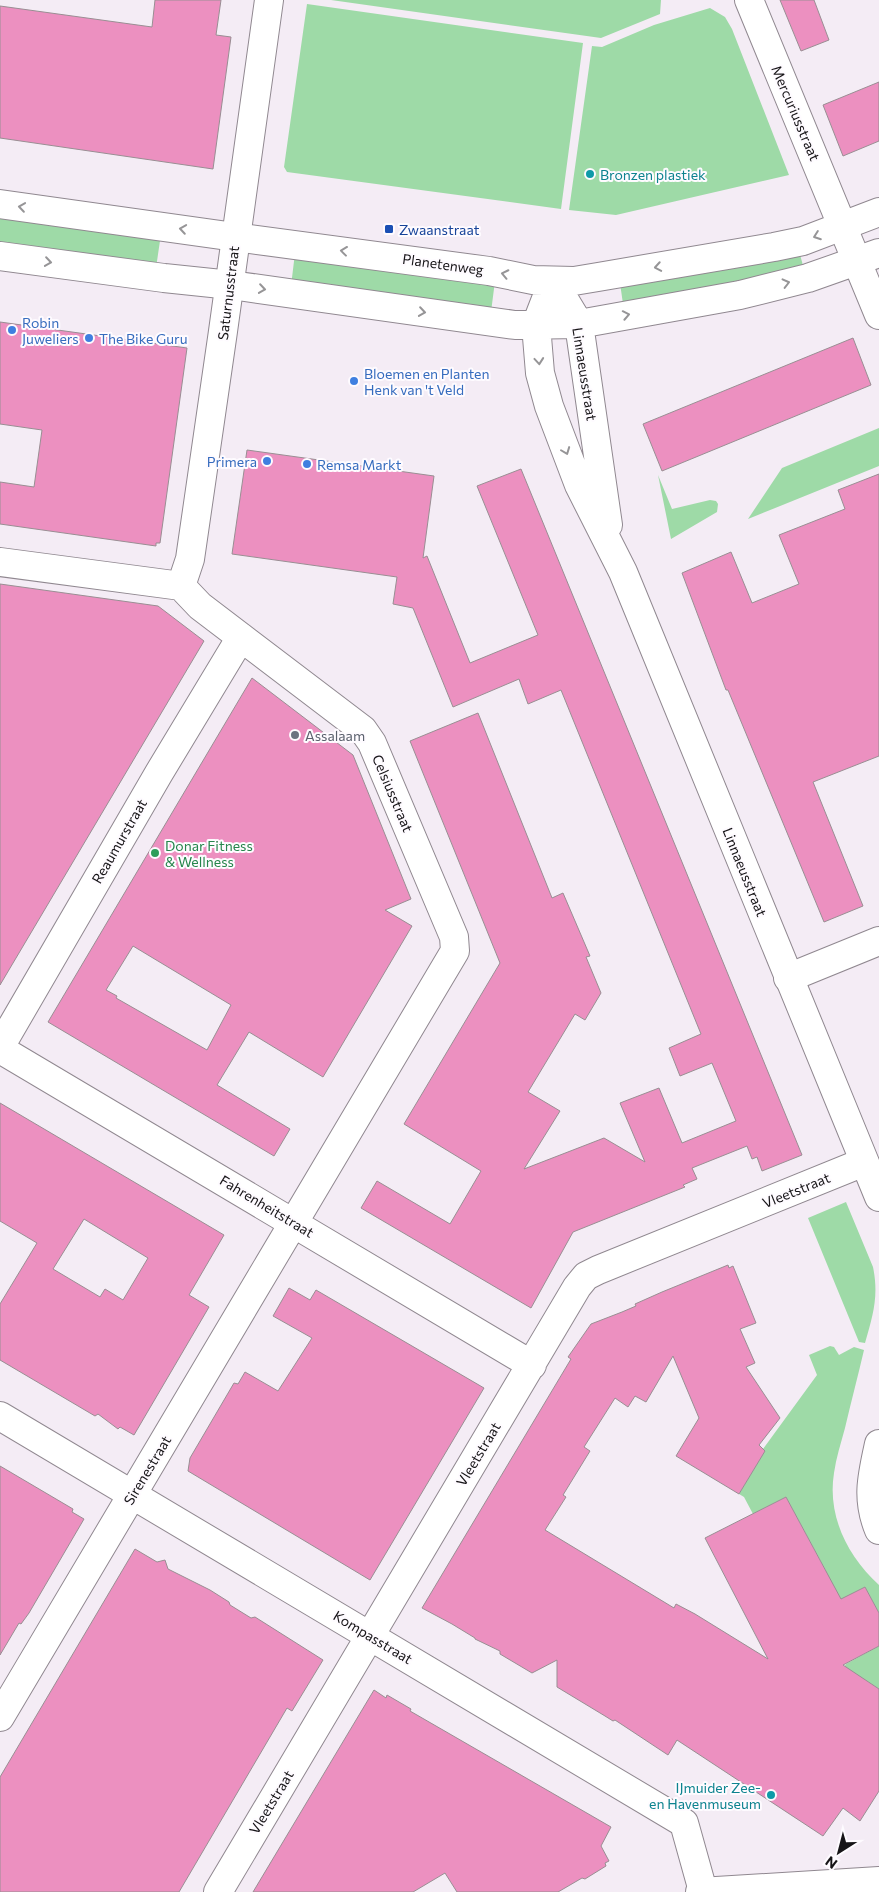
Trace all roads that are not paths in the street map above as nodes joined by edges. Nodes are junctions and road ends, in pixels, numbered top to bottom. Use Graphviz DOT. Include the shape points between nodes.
graph roads {
  1 [pos="269,0"];
  2 [pos="749,0"];
  3 [pos="0,204"];
  4 [pos="879,212"];
  5 [pos="844,226"];
  6 [pos="235,237"];
  7 [pos="0,256"];
  8 [pos="868,258"];
  9 [pos="553,281"];
  10 [pos="231,285"];
  11 [pos="879,315"];
  12 [pos="578,324"];
  13 [pos="536,325"];
  14 [pos="611,547"];
  15 [pos="0,562"];
  16 [pos="181,586"];
  17 [pos="241,637"];
  18 [pos="879,941"];
  19 [pos="788,978"];
  20 [pos="0,1048"];
  21 [pos="864,1162"];
  22 [pos="879,1197"];
  23 [pos="294,1222"];
  24 [pos="532,1365"];
  25 [pos="0,1416"];
  26 [pos="879,1444"];
  27 [pos="133,1494"];
  28 [pos="879,1530"];
  29 [pos="370,1635"];
  30 [pos="0,1715"];
  31 [pos="879,1881"];
  32 [pos="701,1891"];
  33 [pos="218,1892"];
  1 -- 6 [label="street, Saturnusstraat"];
  2 -- 5 [label="street, Mercuriusstraat"];
  6 -- 3 [label="street, Planetenweg, one-way"];
  4 -- 5 [label="street, Planetenweg"];
  5 -- 8 [label="street"];
  5 -- 9 [label="street, Planetenweg, one-way" via="803,241 774,247 574,281"];
  9 -- 6 [label="street, Planetenweg, one-way"];
  6 -- 10 [label="street, Saturnusstraat"];
  7 -- 10 [label="street, one-way"];
  8 -- 11 [label="street"];
  12 -- 8 [label="street, one-way" via="740,295 808,278"];
  9 -- 12 [label="street, Linnaeusstraat"];
  9 -- 13 [label="street, Linnaeusstraat"];
  10 -- 13 [label="street, one-way" via="515,325"];
  10 -- 16 [label="street, Saturnusstraat" via="190,559"];
  12 -- 13 [label="street"];
  12 -- 14 [label="street, Linnaeusstraat"];
  13 -- 14 [label="street, Linnaeusstraat, one-way" via="540,373 549,406 579,485"];
  14 -- 19 [label="street, Linnaeusstraat"];
  15 -- 16 [label="street"];
  16 -- 17 [label="street, Celsiusstraat" via="200,606"];
  17 -- 20 [label="street, Reaumurstraat"];
  17 -- 23 [label="street, Celsiusstraat" via="363,730 372,743 454,937 455,951 449,962"];
  18 -- 19 [label="street"];
  19 -- 21 [label="street, Linnaeusstraat"];
  20 -- 23 [label="street, Fahrenheitstraat"];
  21 -- 22 [label="street, Linnaeusstraat"];
  21 -- 24 [label="street, Vleetstraat" via="586,1276"];
  23 -- 24 [label="street, Fahrenheitstraat"];
  23 -- 27 [label="street, Sirenestraat"];
  24 -- 29 [label="street, Vleetstraat"];
  25 -- 27 [label="street, Kompasstraat"];
  26 -- 28 [label="street" via="871,1480 873,1516"];
  27 -- 29 [label="street, Kompasstraat"];
  27 -- 30 [label="street, Sirenestraat"];
  29 -- 32 [label="street, Kompasstraat" via="684,1823"];
  29 -- 33 [label="street, Vleetstraat"];
  31 -- 32 [label="street"];
}
